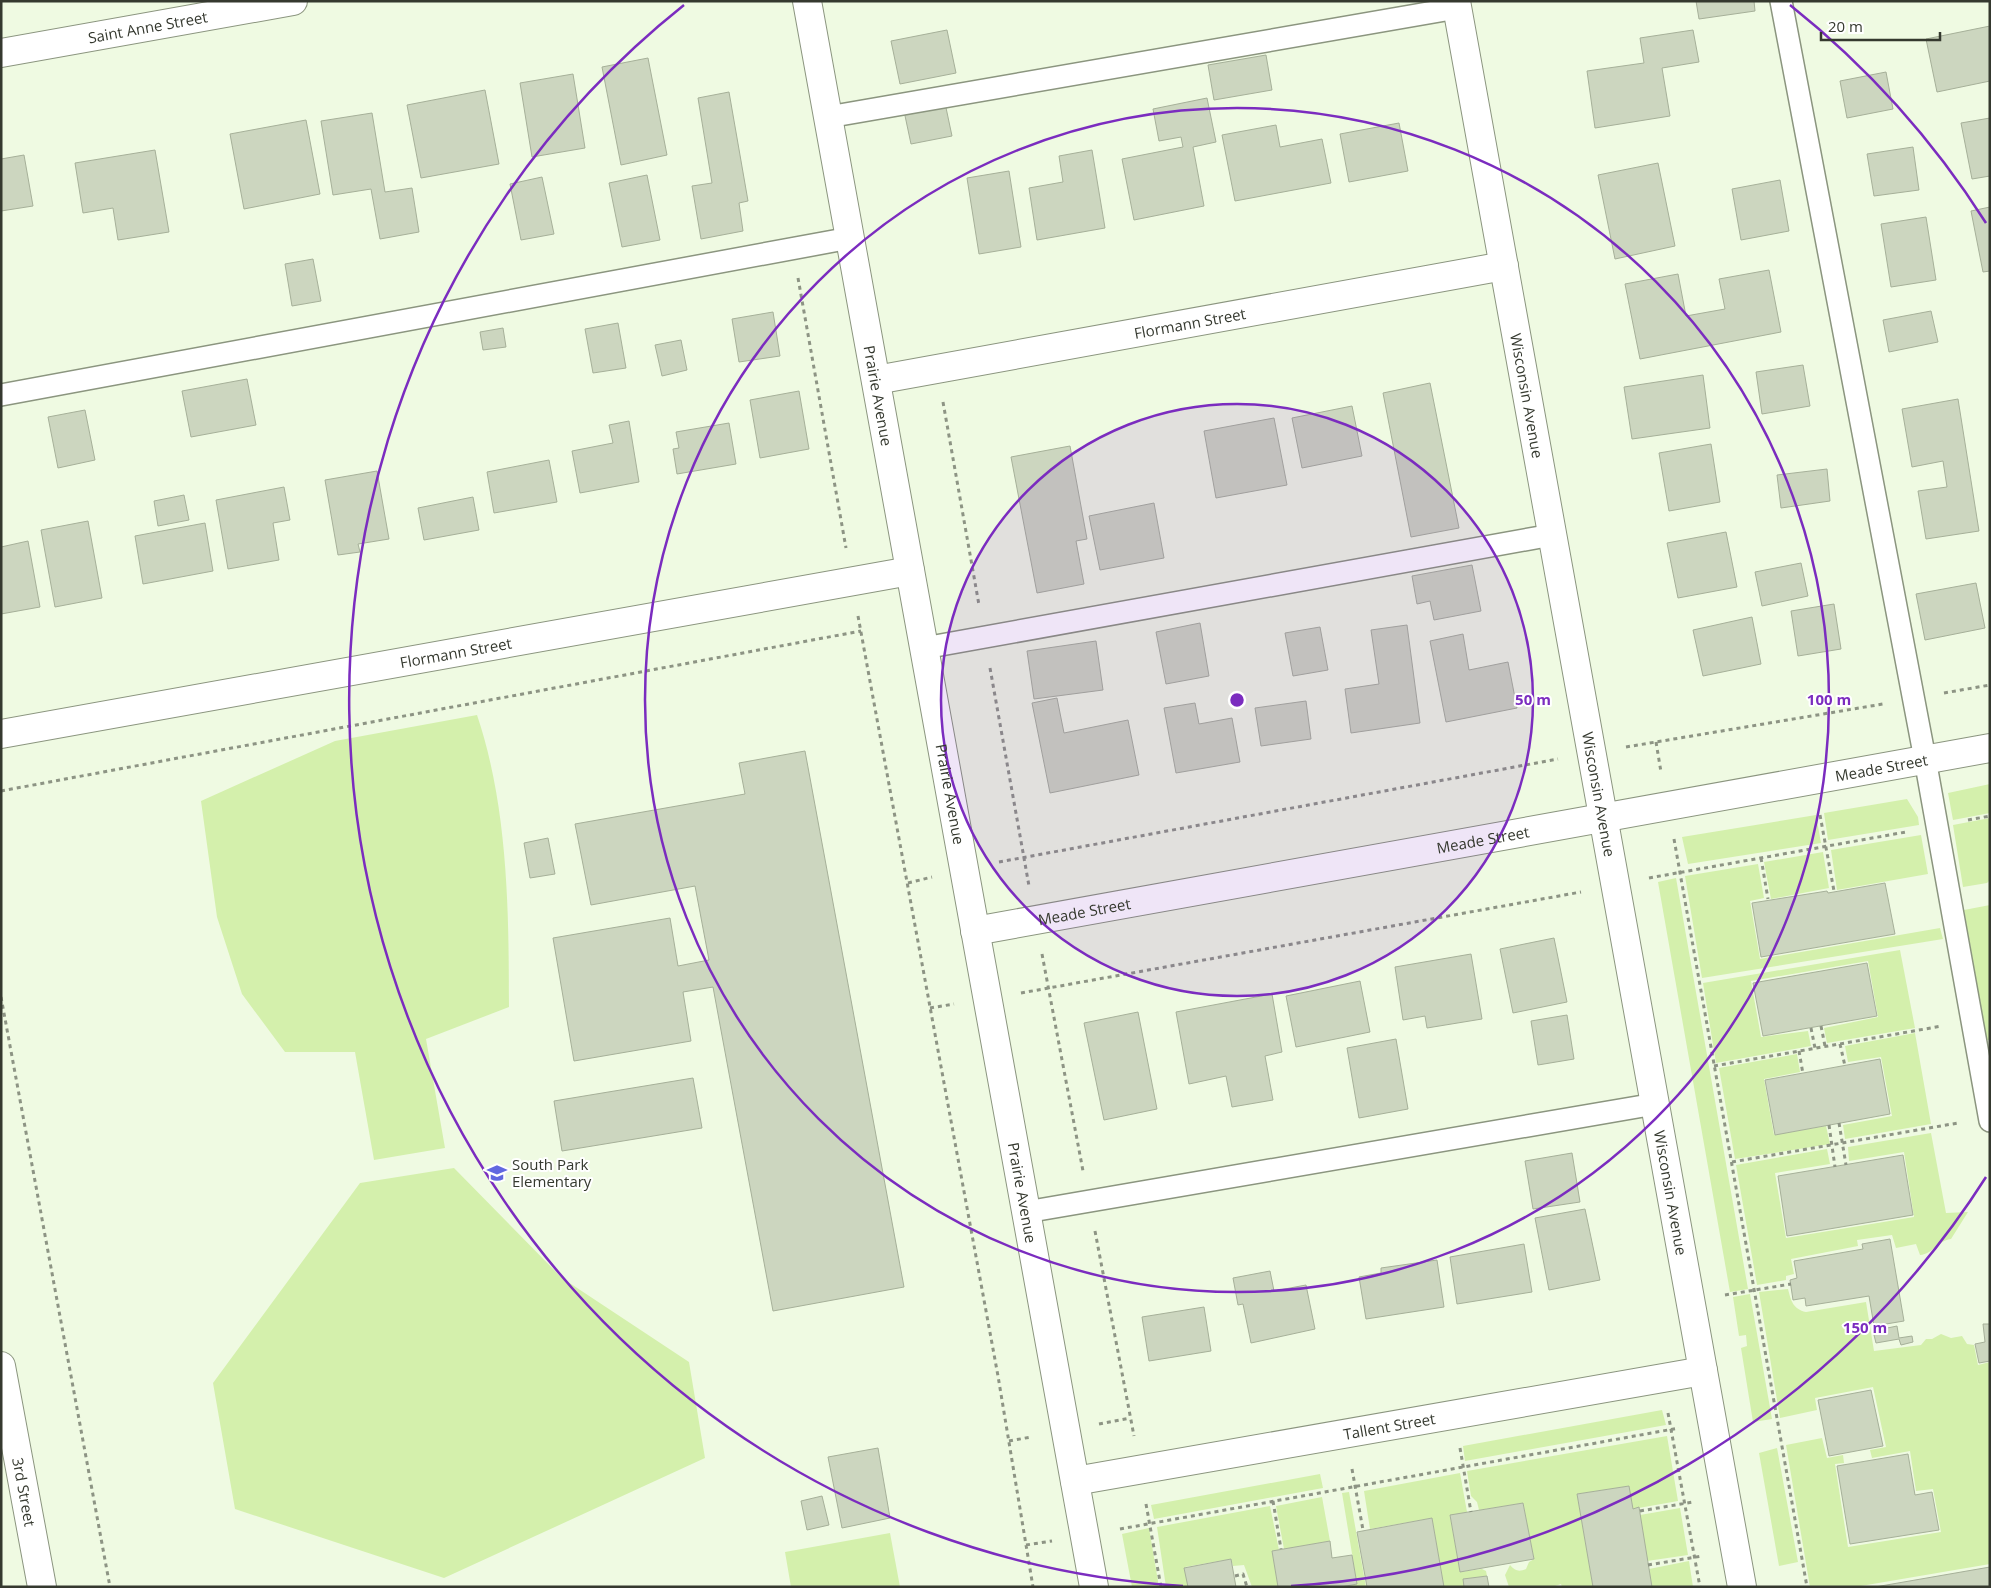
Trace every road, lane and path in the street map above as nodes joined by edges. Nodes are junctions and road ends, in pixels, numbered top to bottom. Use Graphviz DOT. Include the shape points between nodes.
graph roads {
  1 [pos="293,1"];
  2 [pos="807,1"];
  3 [pos="1781,1"];
  4 [pos="1457,5"];
  5 [pos="1,53"];
  6 [pos="828,117"];
  7 [pos="850,238"];
  8 [pos="793,249"];
  9 [pos="1504,266"];
  10 [pos="876,380"];
  11 [pos="1,395"];
  12 [pos="1552,535"];
  13 [pos="910,571"];
  14 [pos="852,582"];
  15 [pos="861,631"];
  16 [pos="924,648"];
  17 [pos="1990,684"];
  18 [pos="1913,699"];
  19 [pos="1,734"];
  20 [pos="1656,742"];
  21 [pos="1990,748"];
  22 [pos="1592,753"];
  23 [pos="1925,759"];
  24 [pos="1814,780"];
  25 [pos="1,791"];
  26 [pos="1668,806"];
  27 [pos="1990,816"];
  28 [pos="1603,818"];
  29 [pos="1936,826"];
  30 [pos="1826,847"];
  31 [pos="1761,858"];
  32 [pos="964,869"];
  33 [pos="1680,873"];
  34 [pos="908,883"];
  35 [pos="1615,886"];
  36 [pos="1834,891"];
  37 [pos="1768,899"];
  38 [pos="975,932"];
  39 [pos="1,997"];
  40 [pos="988,999"];
  41 [pos="930,1008"];
  42 [pos="1972,1020"];
  43 [pos="1821,1026"];
  44 [pos="1810,1028"];
  45 [pos="1840,1044"];
  46 [pos="1825,1046"];
  47 [pos="1814,1048"];
  48 [pos="1799,1051"];
  49 [pos="1714,1066"];
  50 [pos="1845,1066"];
  51 [pos="1803,1074"];
  52 [pos="1655,1104"];
  53 [pos="1989,1119"];
  54 [pos="1839,1123"];
  55 [pos="1829,1125"];
  56 [pos="1843,1143"];
  57 [pos="1832,1145"];
  58 [pos="1732,1162"];
  59 [pos="1846,1166"];
  60 [pos="1836,1167"];
  61 [pos="1026,1212"];
  62 [pos="1791,1284"];
  63 [pos="1754,1290"];
  64 [pos="1690,1302"];
  65 [pos="1,1366"];
  66 [pos="1703,1371"];
  67 [pos="1660,1379"];
  68 [pos="5,1409"];
  69 [pos="1454,1415"];
  70 [pos="1712,1422"];
  71 [pos="1671,1430"];
  72 [pos="1347,1433"];
  73 [pos="1463,1467"];
  74 [pos="1075,1481"];
  75 [pos="1355,1487"];
  76 [pos="1726,1497"];
  77 [pos="1273,1501"];
  78 [pos="1685,1503"];
  79 [pos="1640,1511"];
  80 [pos="1471,1512"];
  81 [pos="1363,1530"];
  82 [pos="1085,1536"];
  83 [pos="1026,1545"];
  84 [pos="1281,1549"];
  85 [pos="1735,1551"];
  86 [pos="1694,1557"];
  87 [pos="1648,1565"];
  88 [pos="1234,1576"];
  89 [pos="42,1587"];
  90 [pos="110,1587"];
  91 [pos="1033,1587"];
  92 [pos="1094,1587"];
  93 [pos="1247,1587"];
  94 [pos="1700,1587"];
  95 [pos="1742,1587"];
  96 [pos="1807,1587"];
  1 -- 5 [label="street, Saint Anne Street"];
  2 -- 6 [label="street, Prairie Avenue"];
  3 -- 18 [label="lane"];
  4 -- 6 [label="lane"];
  4 -- 9 [label="street, Wisconsin Avenue"];
  6 -- 7 [label="street, Prairie Avenue"];
  7 -- 8 [label="lane"];
  7 -- 10 [label="street, Prairie Avenue"];
  8 -- 11 [label="lane"];
  8 -- 14 [label="path"];
  9 -- 10 [label="street, Flormann Street"];
  9 -- 12 [label="street, Wisconsin Avenue"];
  10 -- 13 [label="street, Prairie Avenue"];
  12 -- 16 [label="lane"];
  12 -- 22 [label="street, Wisconsin Avenue"];
  13 -- 14 [label="street, Flormann Street"];
  13 -- 16 [label="street, Prairie Avenue"];
  14 -- 15 [label="path"];
  14 -- 19 [label="street, Flormann Street"];
  15 -- 25 [label="path"];
  15 -- 34 [label="path"];
  16 -- 32 [label="street, Prairie Avenue"];
  17 -- 18 [label="path"];
  18 -- 20 [label="path"];
  18 -- 23 [label="lane"];
  20 -- 22 [label="path"];
  20 -- 26 [label="path"];
  21 -- 23 [label="street, Meade Street"];
  22 -- 28 [label="street, Wisconsin Avenue"];
  22 -- 32 [label="path"];
  23 -- 24 [label="street, Meade Street"];
  23 -- 29 [label="lane"];
  24 -- 26 [label="street, Meade Street"];
  24 -- 30 [label="path"];
  26 -- 28 [label="street, Meade Street"];
  26 -- 33 [label="path"];
  27 -- 29 [label="path"];
  28 -- 35 [label="street, Wisconsin Avenue"];
  28 -- 38 [label="street, Meade Street"];
  29 -- 30 [label="path"];
  29 -- 42 [label="lane"];
  30 -- 31 [label="path"];
  30 -- 36 [label="path"];
  31 -- 33 [label="path"];
  31 -- 37 [label="path"];
  32 -- 34 [label="path"];
  32 -- 38 [label="street, Prairie Avenue"];
  33 -- 35 [label="path"];
  33 -- 49 [label="path"];
  34 -- 41 [label="path"];
  35 -- 40 [label="path"];
  35 -- 52 [label="street, Wisconsin Avenue"];
  38 -- 40 [label="street, Prairie Avenue"];
  39 -- 90 [label="path"];
  40 -- 41 [label="path"];
  40 -- 61 [label="street, Prairie Avenue"];
  41 -- 83 [label="path"];
  42 -- 45 [label="path"];
  42 -- 53 [label="lane"];
  43 -- 46 [label="path"];
  44 -- 47 [label="path"];
  45 -- 46 [label="path"];
  45 -- 50 [label="path"];
  46 -- 47 [label="path"];
  47 -- 48 [label="path"];
  48 -- 49 [label="path"];
  48 -- 51 [label="path"];
  49 -- 58 [label="path"];
  52 -- 61 [label="lane"];
  52 -- 64 [label="street, Wisconsin Avenue"];
  53 -- 56 [label="path"];
  54 -- 56 [label="path"];
  55 -- 57 [label="path"];
  56 -- 57 [label="path"];
  56 -- 59 [label="path"];
  57 -- 58 [label="path"];
  57 -- 60 [label="path"];
  58 -- 63 [label="path"];
  61 -- 74 [label="street, Prairie Avenue"];
  62 -- 63 [label="path"];
  63 -- 64 [label="path"];
  63 -- 96 [label="path"];
  64 -- 66 [label="street, Wisconsin Avenue"];
  65 -- 68 [label="street, 3rd Street"];
  66 -- 67 [label="street, Tallent Street"];
  66 -- 70 [label="street, Wisconsin Avenue"];
  67 -- 69 [label="street, Tallent Street"];
  67 -- 71 [label="path"];
  68 -- 89 [label="street, 3rd Street"];
  69 -- 72 [label="street, Tallent Street"];
  69 -- 73 [label="path"];
  70 -- 71 [label="path"];
  70 -- 76 [label="street, Wisconsin Avenue"];
  71 -- 73 [label="path"];
  71 -- 78 [label="path"];
  72 -- 74 [label="street, Tallent Street"];
  72 -- 75 [label="path"];
  73 -- 75 [label="path"];
  73 -- 80 [label="path"];
  74 -- 82 [label="street, Prairie Avenue"];
  75 -- 77 [label="path"];
  75 -- 81 [label="path"];
  76 -- 78 [label="path"];
  76 -- 85 [label="street, Wisconsin Avenue"];
  77 -- 82 [label="path"];
  77 -- 84 [label="path"];
  78 -- 79 [label="path"];
  78 -- 86 [label="path"];
  82 -- 83 [label="path"];
  82 -- 92 [label="street, Prairie Avenue"];
  83 -- 91 [label="path"];
  85 -- 86 [label="path"];
  85 -- 95 [label="street, Wisconsin Avenue"];
  86 -- 87 [label="path"];
  86 -- 94 [label="path"];
  88 -- 93 [label="path" via="1243,1574"];
}
